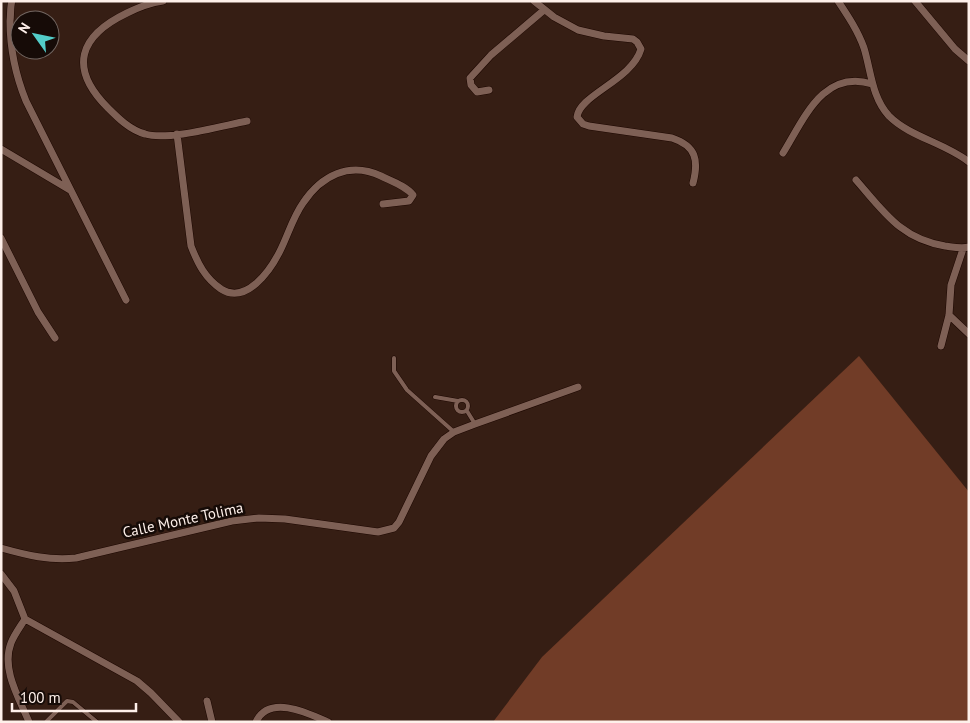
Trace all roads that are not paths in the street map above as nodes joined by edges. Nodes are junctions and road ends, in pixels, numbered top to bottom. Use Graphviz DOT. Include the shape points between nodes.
graph roads {
  1 [pos="163,1"];
  2 [pos="534,1"];
  3 [pos="838,1"];
  4 [pos="915,1"];
  5 [pos="9,2"];
  6 [pos="150,2"];
  7 [pos="544,10"];
  8 [pos="969,60"];
  9 [pos="872,84"];
  10 [pos="489,90"];
  11 [pos="247,120"];
  12 [pos="177,134"];
  13 [pos="1,149"];
  14 [pos="783,153"];
  15 [pos="969,162"];
  16 [pos="856,180"];
  17 [pos="693,183"];
  18 [pos="70,190"];
  19 [pos="383,204"];
  20 [pos="1,238"];
  21 [pos="966,248"];
  22 [pos="126,300"];
  23 [pos="949,315"];
  24 [pos="969,334"];
  25 [pos="55,338"];
  26 [pos="941,346"];
  27 [pos="394,358"];
  28 [pos="578,387"];
  29 [pos="436,397"];
  30 [pos="458,401"];
  31 [pos="467,411"];
  32 [pos="475,424"];
  33 [pos="454,432"];
  34 [pos="1,548"];
  35 [pos="1,574"];
  36 [pos="25,619"];
  37 [pos="207,701"];
  38 [pos="29,722"];
  39 [pos="46,722"];
  40 [pos="97,722"];
  41 [pos="179,722"];
  42 [pos="212,722"];
  43 [pos="256,722"];
  44 [pos="328,722"];
  1 -- 6 [label="street"];
  2 -- 7 [label="street"];
  3 -- 9 [label="street" via="859,35"];
  4 -- 8 [label="street" via="959,53"];
  5 -- 18 [label="street" via="12,53 19,82"];
  6 -- 12 [label="street" via="99,30 84,51 82,63 85,76 119,119 144,134"];
  7 -- 10 [label="street" via="491,55 470,78 471,85 478,92"];
  7 -- 17 [label="street" via="578,30 638,42 641,49 636,62 580,108 579,120 597,128 672,138 685,143 696,161"];
  9 -- 14 [label="street" via="858,80 844,82 820,95"];
  9 -- 15 [label="street" via="882,107 894,121"];
  11 -- 12 [label="street"];
  12 -- 19 [label="street" via="191,246 203,272 230,294 247,290 273,263 303,203 328,178 346,170 361,169 413,195 409,200"];
  13 -- 18 [label="street"];
  16 -- 21 [label="street" via="903,231 932,244"];
  18 -- 22 [label="street"];
  20 -- 25 [label="street" via="38,312"];
  21 -- 23 [label="street" via="951,285"];
  23 -- 24 [label="street"];
  23 -- 26 [label="street"];
  27 -- 33 [label="lane" via="394,371 407,390"];
  28 -- 32 [label="street, Calle Monte Tolima"];
  29 -- 30 [label="lane"];
  30 -- 31 [label="lane" via="466,401"];
  30 -- 31 [label="lane" via="458,411"];
  31 -- 32 [label="lane"];
  32 -- 33 [label="street, Calle Monte Tolima"];
  33 -- 34 [label="street, Calle Monte Tolima" via="434,451 403,517 388,530 378,532 259,518 232,521 69,559 40,558"];
  35 -- 36 [label="street" via="14,591"];
  36 -- 38 [label="street" via="12,641 8,661 9,672"];
  36 -- 41 [label="street" via="137,681"];
  37 -- 42 [label="street"];
  39 -- 40 [label="lane" via="67,701 73,702"];
  43 -- 44 [label="street" via="267,710 284,707"];
}
